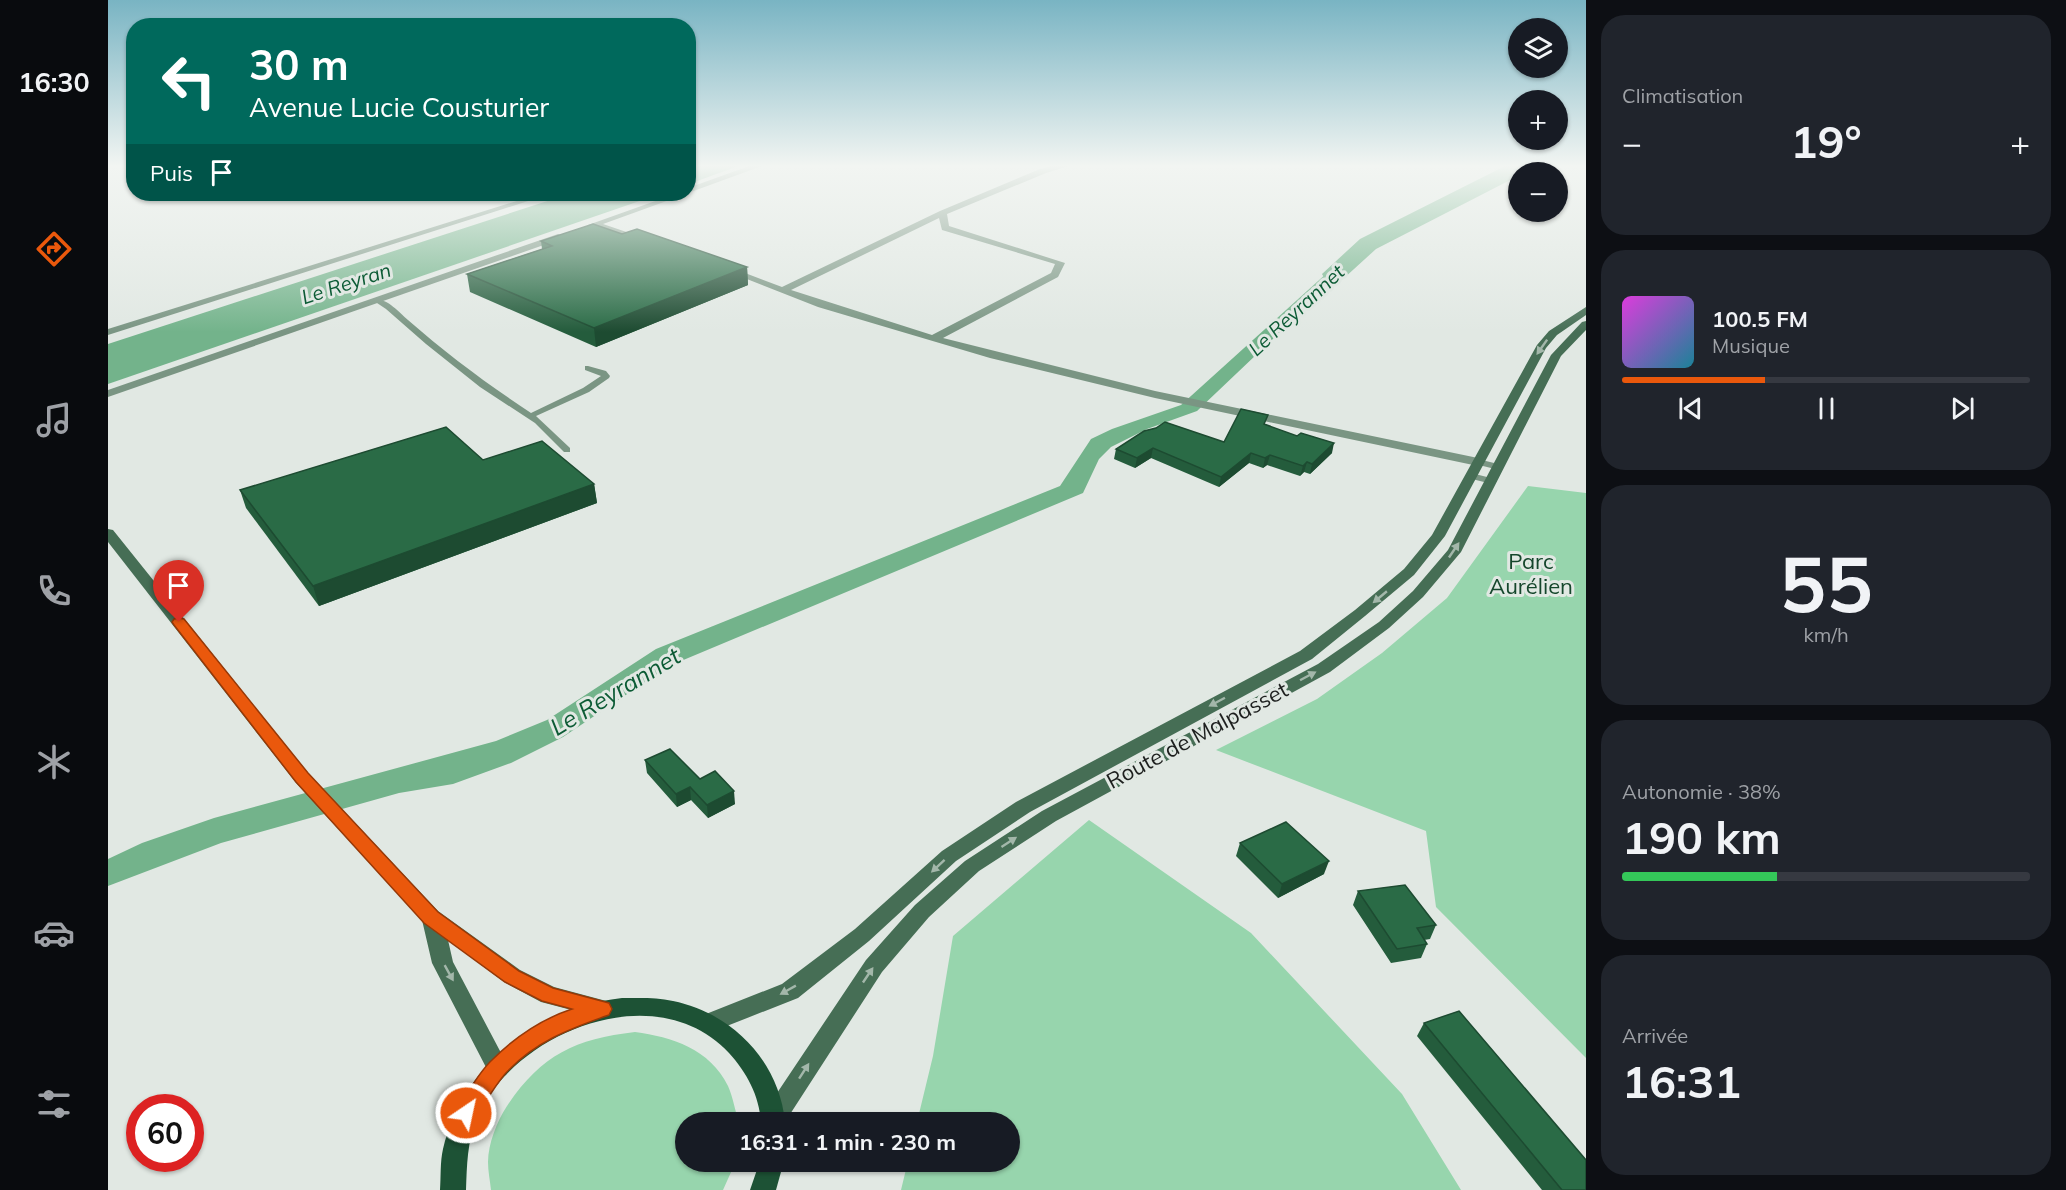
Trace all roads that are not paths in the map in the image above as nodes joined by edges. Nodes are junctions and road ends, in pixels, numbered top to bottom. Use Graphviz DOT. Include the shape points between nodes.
graph roads {
  1 [pos="462,221"];
  2 [pos="605,221"];
  3 [pos="927,221"];
  4 [pos="944,221"];
  5 [pos="573,232"];
  6 [pos="657,245"];
  7 [pos="720,267"];
  8 [pos="783,290"];
  9 [pos="376,300"];
  10 [pos="1586,310"];
  11 [pos="1586,324"];
  12 [pos="108,332"];
  13 [pos="935,338"];
  14 [pos="588,368"];
  15 [pos="108,394"];
  16 [pos="530,416"];
  17 [pos="567,450"];
  18 [pos="1474,469"];
  19 [pos="1496,474"];
  20 [pos="108,533"];
  21 [pos="1156,745"];
  22 [pos="431,917"];
  23 [pos="602,1009"];
  24 [pos="709,1023"];
  25 [pos="498,1068"];
  26 [pos="771,1112"];
  27 [pos="778,1112"];
  28 [pos="769,1172"];
  29 [pos="453,1190"];
  30 [pos="763,1190"];
  1 -- 12 [label="street"];
  2 -- 6 [label="street" via="589,226"];
  3 -- 8 [label="street"];
  4 -- 13 [label="street" via="945,228 1060,263 1055,275"];
  5 -- 9 [label="street"];
  7 -- 8 [label="street"];
  8 -- 13 [label="street"];
  9 -- 15 [label="street"];
  9 -- 16 [label="lane" via="391,308 483,385"];
  10 -- 18 [label="main road, Route de Malpasset, one-way" via="1553,333 1541,347"];
  11 -- 19 [label="main road, Route de Malpasset" via="1556,355"];
  13 -- 18 [label="street"];
  14 -- 16 [label="lane" via="606,376 586,390"];
  16 -- 17 [label="lane"];
  18 -- 19 [label="lane"];
  18 -- 19 [label="lane"];
  18 -- 21 [label="main road, Route de Malpasset, one-way" via="1438,536 1409,572 1306,655"];
  21 -- 19 [label="main road, Route de Malpasset, one-way" via="1323,668 1384,625 1418,594 1454,552"];
  20 -- 22 [label="main road" via="302,778"];
  21 -- 24 [label="main road, Route de Malpasset, one-way" via="1023,807 948,856 862,935 790,991"];
  27 -- 21 [label="main road, Route de Malpasset, one-way" via="874,966 922,911 972,866"];
  22 -- 23 [label="main road" via="512,976 549,995"];
  22 -- 25 [label="main road, one-way" via="444,963"];
  23 -- 24 [label="main road" via="639,1005 676,1010"];
  23 -- 25 [label="main road" via="546,1031"];
  24 -- 26 [label="main road" via="740,1047 762,1079"];
  25 -- 29 [label="main road" via="466,1113 451,1165"];
  28 -- 30 [label="main road"];
}
